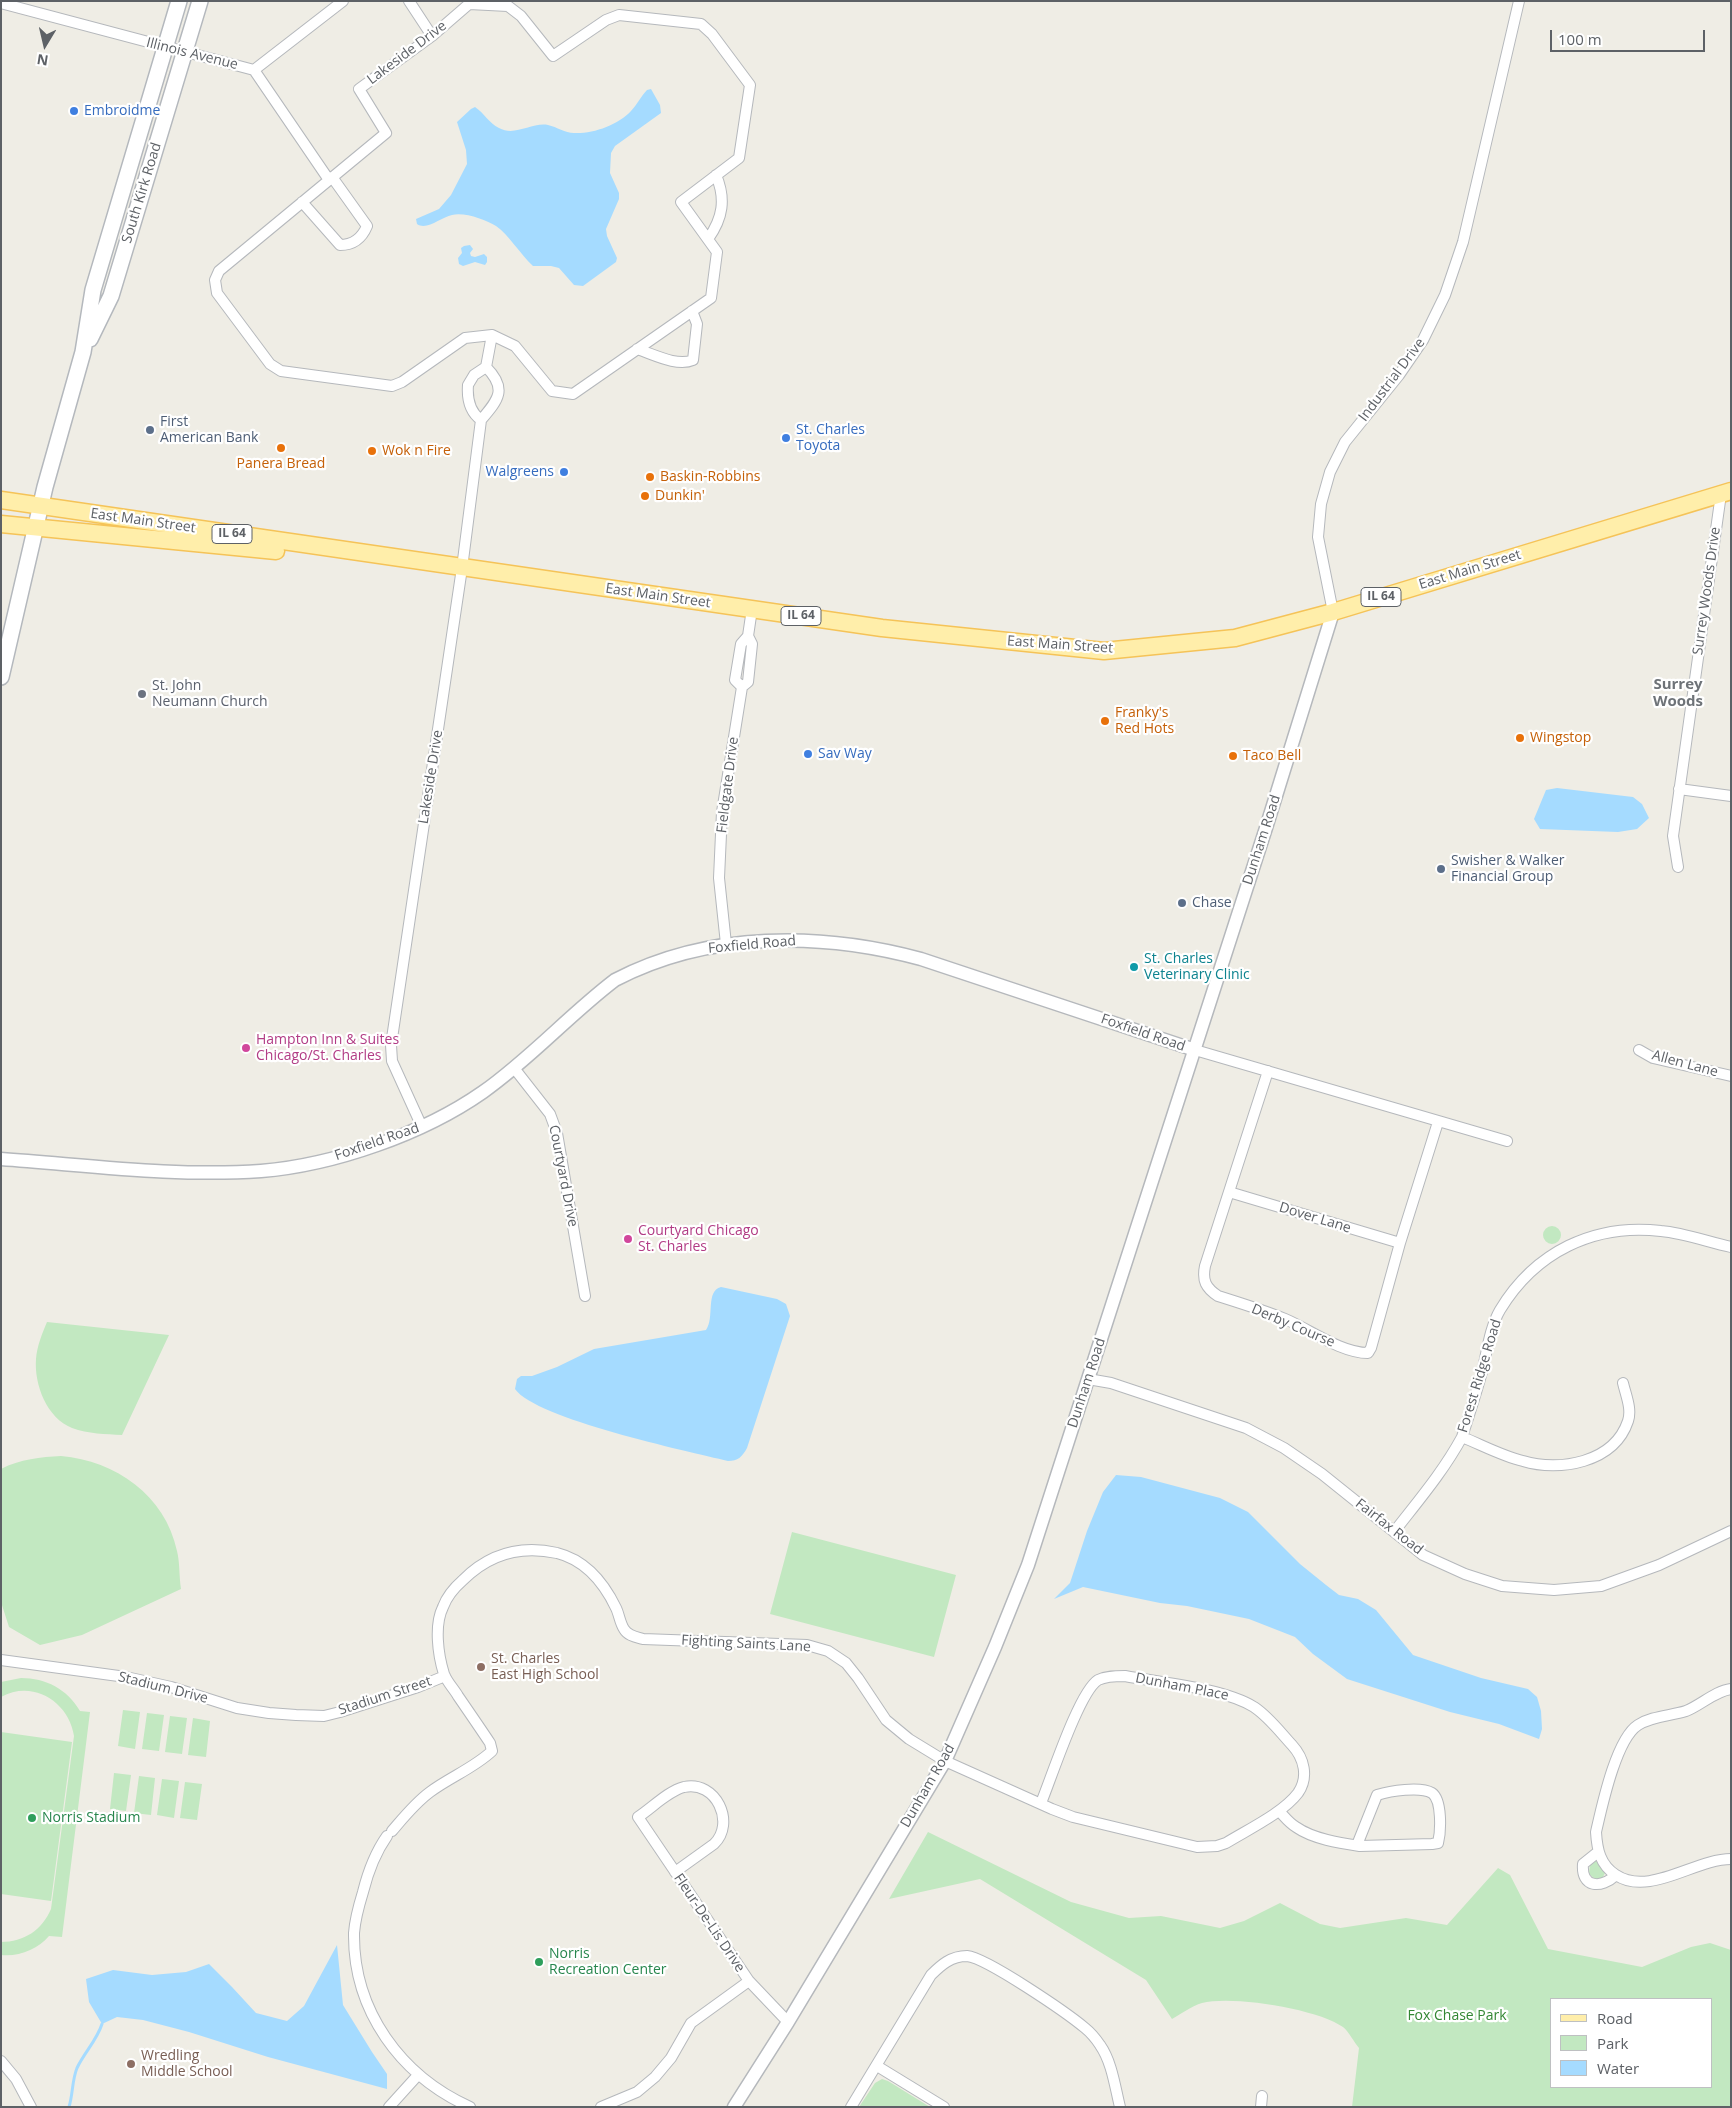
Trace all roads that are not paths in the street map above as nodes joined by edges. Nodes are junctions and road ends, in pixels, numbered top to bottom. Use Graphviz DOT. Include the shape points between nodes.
graph roads {
  1 [pos="180,1"];
  2 [pos="200,1"];
  3 [pos="343,1"];
  4 [pos="409,1"];
  5 [pos="1519,1"];
  6 [pos="1,4"];
  7 [pos="432,36"];
  8 [pos="166,48"];
  9 [pos="185,53"];
  10 [pos="254,70"];
  11 [pos="716,175"];
  12 [pos="330,178"];
  13 [pos="302,202"];
  14 [pos="708,240"];
  15 [pos="692,311"];
  16 [pos="492,335"];
  17 [pos="637,349"];
  18 [pos="83,352"];
  19 [pos="486,367"];
  20 [pos="481,420"];
  21 [pos="1726,492"];
  22 [pos="1,500"];
  23 [pos="40,506"];
  24 [pos="1,524"];
  25 [pos="35,528"];
  26 [pos="462,568"];
  27 [pos="752,609"];
  28 [pos="1334,612"];
  29 [pos="1,677"];
  30 [pos="1680,789"];
  31 [pos="1731,796"];
  32 [pos="1678,867"];
  33 [pos="726,944"];
  34 [pos="1195,1050"];
  35 [pos="1639,1050"];
  36 [pos="514,1068"];
  37 [pos="1268,1071"];
  38 [pos="1731,1076"];
  39 [pos="1438,1122"];
  40 [pos="422,1127"];
  41 [pos="1507,1141"];
  42 [pos="1,1159"];
  43 [pos="1230,1192"];
  44 [pos="1400,1243"];
  45 [pos="1731,1247"];
  46 [pos="585,1296"];
  47 [pos="1088,1378"];
  48 [pos="1623,1384"];
  49 [pos="1462,1437"];
  50 [pos="1731,1531"];
  51 [pos="1394,1532"];
  52 [pos="1,1660"];
  53 [pos="445,1676"];
  54 [pos="1731,1690"];
  55 [pos="324,1716"];
  56 [pos="945,1761"];
  57 [pos="1041,1803"];
  58 [pos="1279,1811"];
  59 [pos="1357,1845"];
  60 [pos="1598,1852"];
  61 [pos="1731,1860"];
  62 [pos="675,1872"];
  63 [pos="1616,1875"];
  64 [pos="748,1981"];
  65 [pos="788,2022"];
  66 [pos="1,2060"];
  67 [pos="877,2066"];
  68 [pos="418,2075"];
  69 [pos="32,2107"];
  70 [pos="389,2107"];
  71 [pos="470,2107"];
  72 [pos="601,2107"];
  73 [pos="734,2107"];
  74 [pos="851,2107"];
  75 [pos="944,2107"];
  76 [pos="1120,2107"];
  1 -- 8 [label="main road, South Kirk Road"];
  2 -- 9 [label="main road, South Kirk Road"];
  3 -- 10 [label="street"];
  4 -- 7 [label="street"];
  5 -- 28 [label="street, Industrial Drive" via="1463,242 1445,295 1423,340 1345,442 1330,472 1321,504 1318,537"];
  6 -- 8 [label="street, Illinois Avenue"];
  7 -- 11 [label="street, Lakeside Drive" via="469,4 483,3 508,6 521,16 553,56 606,20 619,15 701,24 750,85 738,158"];
  7 -- 12 [label="street, Lakeside Drive" via="359,89 386,133"];
  8 -- 9 [label="street, Illinois Avenue"];
  8 -- 18 [label="main road, South Kirk Road" via="93,290"];
  9 -- 10 [label="street, Illinois Avenue"];
  9 -- 18 [label="main road, South Kirk Road" via="111,296"];
  10 -- 12 [label="street, Illinois Avenue"];
  11 -- 14 [label="street" via="723,201 717,227"];
  11 -- 14 [label="street, Lakeside Drive" via="681,202"];
  12 -- 13 [label="street, Lakeside Drive"];
  12 -- 13 [label="street, Illinois Avenue" via="367,226 364,234 350,245 340,245"];
  13 -- 16 [label="street, Lakeside Drive" via="219,271 215,280 217,293 270,364 281,372 392,386 465,338"];
  14 -- 15 [label="street, Lakeside Drive" via="717,252 711,298"];
  15 -- 17 [label="street, Lakeside Drive"];
  15 -- 17 [label="street" via="697,324 693,360 676,362"];
  16 -- 17 [label="street, Lakeside Drive" via="515,346 552,391 573,394"];
  16 -- 19 [label="street"];
  18 -- 23 [label="main road, South Kirk Road"];
  19 -- 20 [label="street, Lakeside Drive" via="498,381 499,393"];
  19 -- 20 [label="street" via="468,385 472,410"];
  20 -- 26 [label="street, Lakeside Drive"];
  21 -- 28 [label="main road, East Main Street / IL 64"];
  21 -- 30 [label="street, Surrey Woods Drive"];
  22 -- 23 [label="main road, East Main Street / IL 64"];
  23 -- 25 [label="main road, South Kirk Road"];
  23 -- 26 [label="main road, East Main Street / IL 64"];
  24 -- 25 [label="main road, East Main Street / IL 64"];
  25 -- 26 [label="main road, East Main Street / IL 64"];
  25 -- 29 [label="main road, South Kirk Road"];
  26 -- 27 [label="main road, East Main Street / IL 64"];
  26 -- 40 [label="street, Lakeside Drive" via="390,1045 392,1061"];
  27 -- 28 [label="main road, East Main Street / IL 64" via="882,628 1104,651 1234,638"];
  27 -- 33 [label="street, Fieldgate Drive" via="748,636 740,644 735,680 742,687 722,812 719,878"];
  28 -- 34 [label="street, Dunham Road"];
  30 -- 31 [label="street"];
  30 -- 32 [label="street, Surrey Woods Drive" via="1673,836"];
  33 -- 34 [label="street, Foxfield Road" via="821,940 893,951"];
  33 -- 36 [label="street, Foxfield Road" via="666,957 615,980"];
  34 -- 37 [label="street, Foxfield Road"];
  34 -- 47 [label="street, Dunham Road"];
  35 -- 38 [label="street, Allen Lane" via="1653,1058"];
  36 -- 40 [label="street, Foxfield Road" via="482,1093"];
  36 -- 46 [label="street, Courtyard Drive" via="550,1114 557,1133"];
  37 -- 39 [label="street, Foxfield Road"];
  37 -- 43 [label="street, Derby Course"];
  39 -- 41 [label="street, Foxfield Road"];
  39 -- 44 [label="street, Derby Course"];
  40 -- 42 [label="street, Foxfield Road" via="348,1155 263,1171 206,1173"];
  43 -- 44 [label="street, Dover Lane"];
  43 -- 44 [label="street, Derby Course" via="1205,1266 1204,1282 1210,1291 1286,1319 1361,1353 1368,1353 1371,1348"];
  45 -- 49 [label="street, Forest Ridge Road" via="1662,1231 1610,1231 1575,1243 1541,1262 1500,1311"];
  47 -- 51 [label="street, Fairfax Road" via="1246,1428 1284,1448 1322,1474"];
  47 -- 56 [label="street, Dunham Road" via="1028,1564"];
  48 -- 49 [label="street" via="1629,1406 1628,1421 1617,1440 1600,1455 1578,1464 1553,1466 1523,1462"];
  49 -- 51 [label="street, Forest Ridge Road" via="1429,1489"];
  50 -- 51 [label="street, Fairfax Road" via="1659,1565 1601,1586 1554,1590 1502,1586 1465,1574 1423,1555"];
  52 -- 55 [label="street, Stadium Drive" via="126,1677 245,1709"];
  53 -- 55 [label="street, Stadium Street"];
  53 -- 56 [label="street, Fighting Saints Lane" via="438,1632 442,1607 453,1590 488,1559 510,1551 535,1550 558,1554 584,1566 604,1586 624,1630 632,1636 807,1645 828,1651 846,1663 886,1720"];
  53 -- 68 [label="street" via="492,1751 432,1790 389,1833 376,1853 358,1908 354,1932 362,1985 376,2024 394,2050"];
  54 -- 60 [label="street" via="1684,1712 1651,1719 1630,1733 1618,1755 1601,1811 1596,1832"];
  56 -- 57 [label="street, Dunham Place"];
  56 -- 65 [label="street, Dunham Road"];
  57 -- 58 [label="street, Dunham Place" via="1073,1817 1197,1847 1226,1843"];
  57 -- 58 [label="street, Dunham Place" via="1087,1691 1098,1680 1125,1676 1222,1694 1241,1700 1268,1718 1295,1748 1305,1772 1297,1794"];
  58 -- 59 [label="street" via="1304,1832"];
  59 -- 59 [label="street" via="1438,1843 1438,1803 1431,1793 1419,1790 1385,1791 1377,1795"];
  60 -- 63 [label="street"];
  60 -- 63 [label="street" via="1583,1864 1585,1879 1592,1884 1602,1884"];
  61 -- 63 [label="street" via="1710,1862 1648,1881 1634,1882"];
  62 -- 62 [label="street, Fleur-De-Lis Drive" via="719,1839 724,1819 717,1801 704,1789 683,1788 638,1817"];
  62 -- 64 [label="street, Fleur-De-Lis Drive"];
  64 -- 65 [label="street, Fleur-De-Lis Drive"];
  64 -- 72 [label="street" via="691,2023 672,2058 655,2077 636,2092"];
  65 -- 73 [label="street, Dunham Road"];
  66 -- 69 [label="street" via="16,2078"];
  67 -- 74 [label="street"];
  67 -- 75 [label="street"];
  67 -- 76 [label="street" via="931,1975 945,1962 968,1956 1009,1976 1086,2029 1106,2057"];
  68 -- 70 [label="street"];
  68 -- 71 [label="street" via="448,2097"];
}
